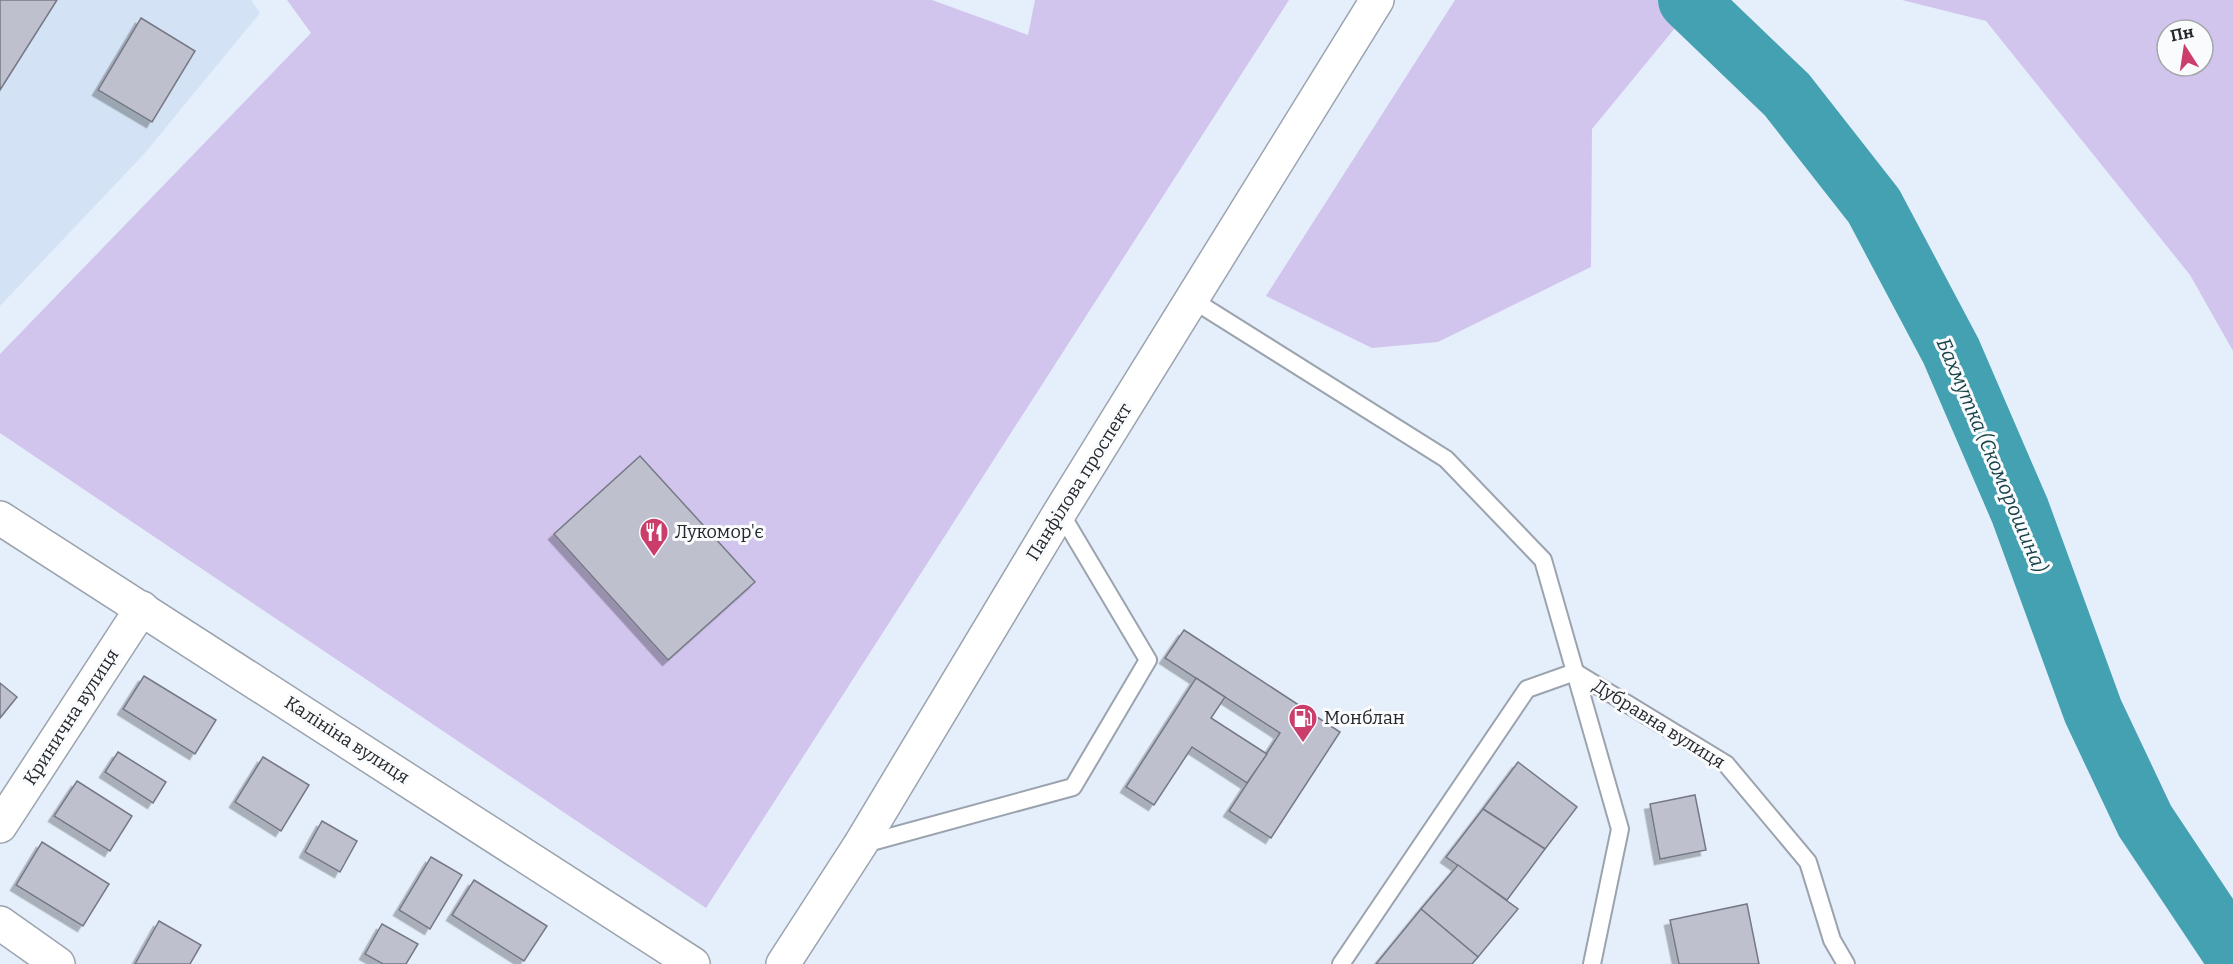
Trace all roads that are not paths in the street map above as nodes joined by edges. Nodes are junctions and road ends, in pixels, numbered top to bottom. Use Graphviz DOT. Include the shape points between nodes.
graph roads {
  1 [pos="1377,0"];
  2 [pos="1193,300"];
  3 [pos="1060,512"];
  4 [pos="0,518"];
  5 [pos="142,608"];
  6 [pos="1575,672"];
  7 [pos="0,826"];
  8 [pos="860,845"];
  9 [pos="0,923"];
  10 [pos="58,964"];
  11 [pos="693,964"];
  12 [pos="783,964"];
  13 [pos="1341,964"];
  14 [pos="1592,964"];
  15 [pos="1846,964"];
  1 -- 2 [label="street, Панфілова проспект"];
  2 -- 3 [label="street, Панфілова проспект"];
  2 -- 6 [label="lane" via="1446,459 1543,560"];
  3 -- 8 [label="street, Панфілова проспект"];
  3 -- 8 [label="lane" via="1148,660 1073,787"];
  4 -- 5 [label="street, Калініна вулиця"];
  5 -- 7 [label="street, Кринична вулиця"];
  5 -- 11 [label="street, Калініна вулиця"];
  6 -- 13 [label="lane" via="1527,689"];
  6 -- 14 [label="lane" via="1620,829"];
  6 -- 15 [label="lane, Дубравна вулиця" via="1726,764 1808,862 1832,940"];
  8 -- 12 [label="street, Панфілова проспект"];
  9 -- 10 [label="street"];
}
